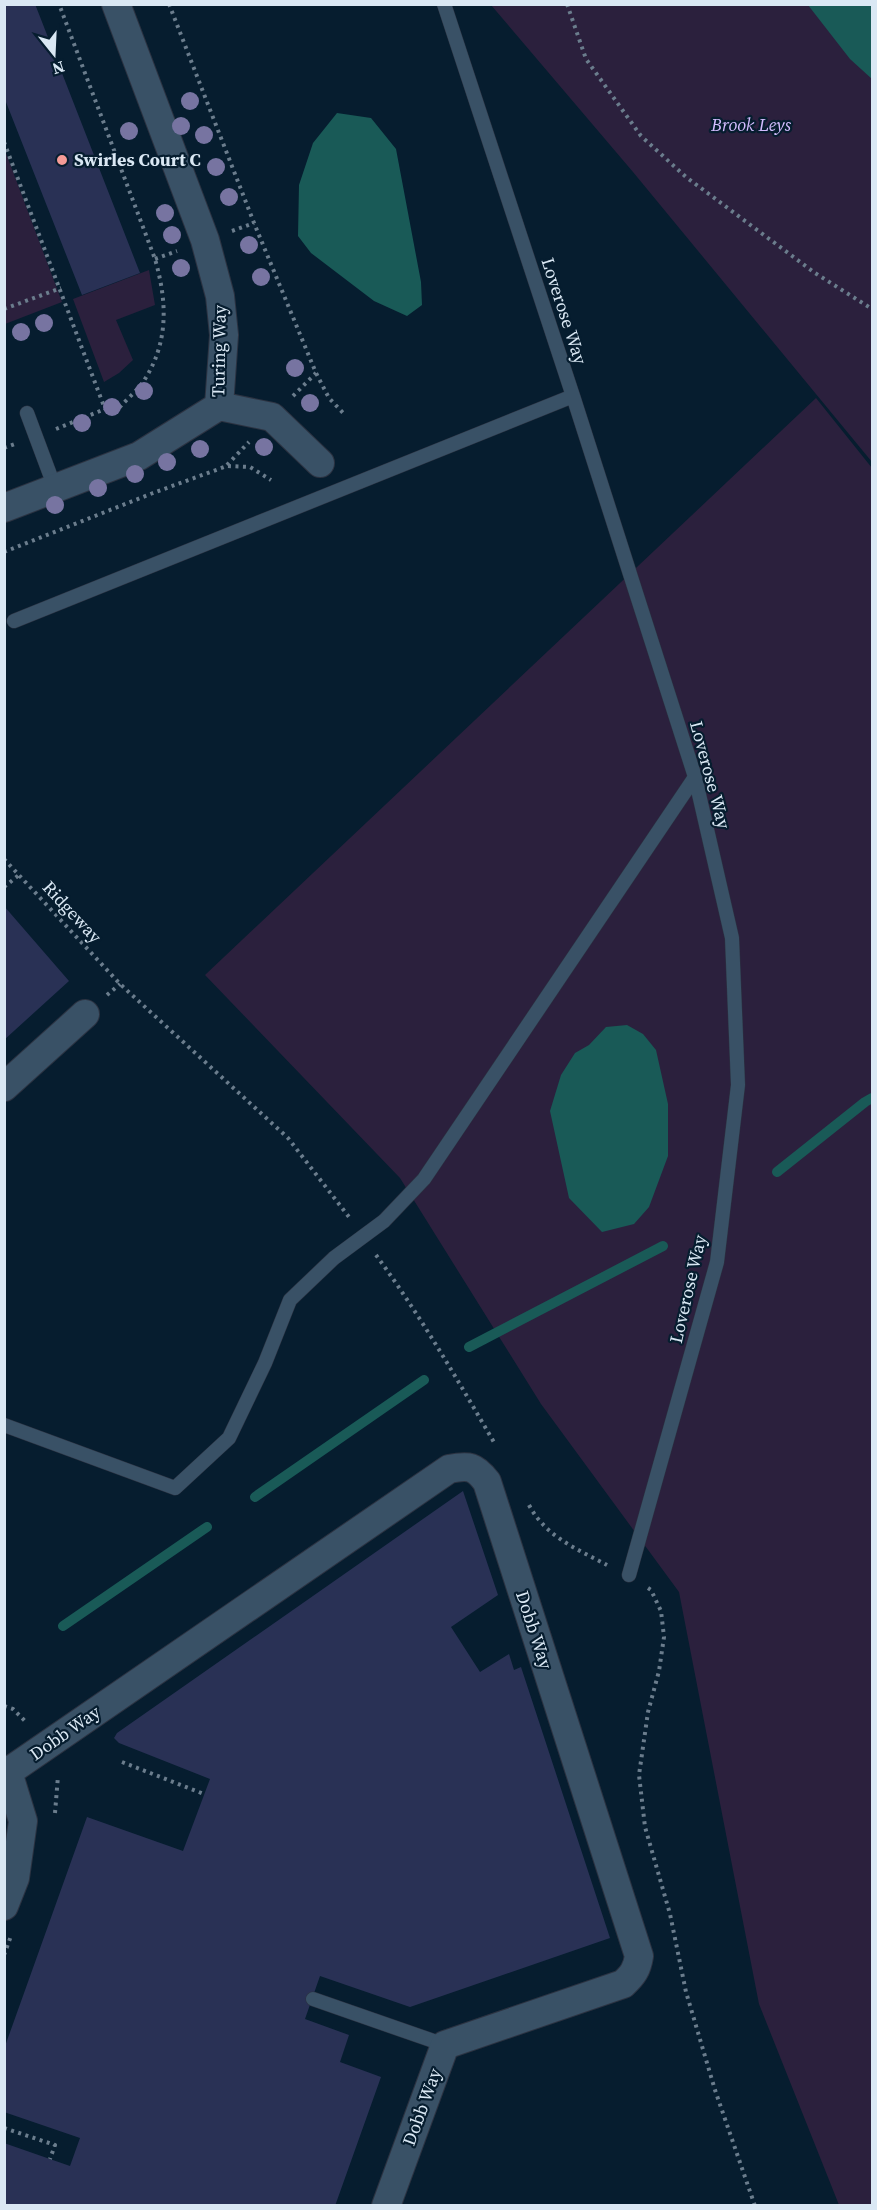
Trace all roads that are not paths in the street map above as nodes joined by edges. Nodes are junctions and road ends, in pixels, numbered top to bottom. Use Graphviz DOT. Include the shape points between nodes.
graph roads {
  1 [pos="116,4"];
  2 [pos="444,4"];
  3 [pos="573,396"];
  4 [pos="219,406"];
  5 [pos="27,413"];
  6 [pos="320,463"];
  7 [pos="55,488"];
  8 [pos="4,508"];
  9 [pos="14,621"];
  10 [pos="695,777"];
  11 [pos="85,1014"];
  12 [pos="4,1087"];
  13 [pos="4,1425"];
  14 [pos="629,1575"];
  15 [pos="6,1771"];
  16 [pos="4,1906"];
  17 [pos="313,1999"];
  18 [pos="445,2045"];
  19 [pos="386,2205"];
  1 -- 4 [label="street, Turing Way" via="205,240 220,296 224,335"];
  2 -- 3 [label="lane, Loverose Way"];
  3 -- 9 [label="lane"];
  3 -- 10 [label="lane, Loverose Way"];
  4 -- 6 [label="street" via="272,417"];
  4 -- 7 [label="street, Turing Way" via="139,456"];
  5 -- 7 [label="lane"];
  7 -- 8 [label="street, Turing Way"];
  10 -- 13 [label="lane" via="424,1179 384,1221 334,1258 290,1300 229,1438 175,1488"];
  10 -- 14 [label="lane, Loverose Way" via="732,938 738,1085 717,1262"];
  11 -- 12 [label="street"];
  15 -- 16 [label="street" via="23,1821 15,1878"];
  15 -- 18 [label="street, Dobb Way" via="449,1469 465,1466 479,1472 487,1482 639,1956 632,1976 623,1984"];
  17 -- 18 [label="lane"];
  18 -- 19 [label="street, Dobb Way"];
}
